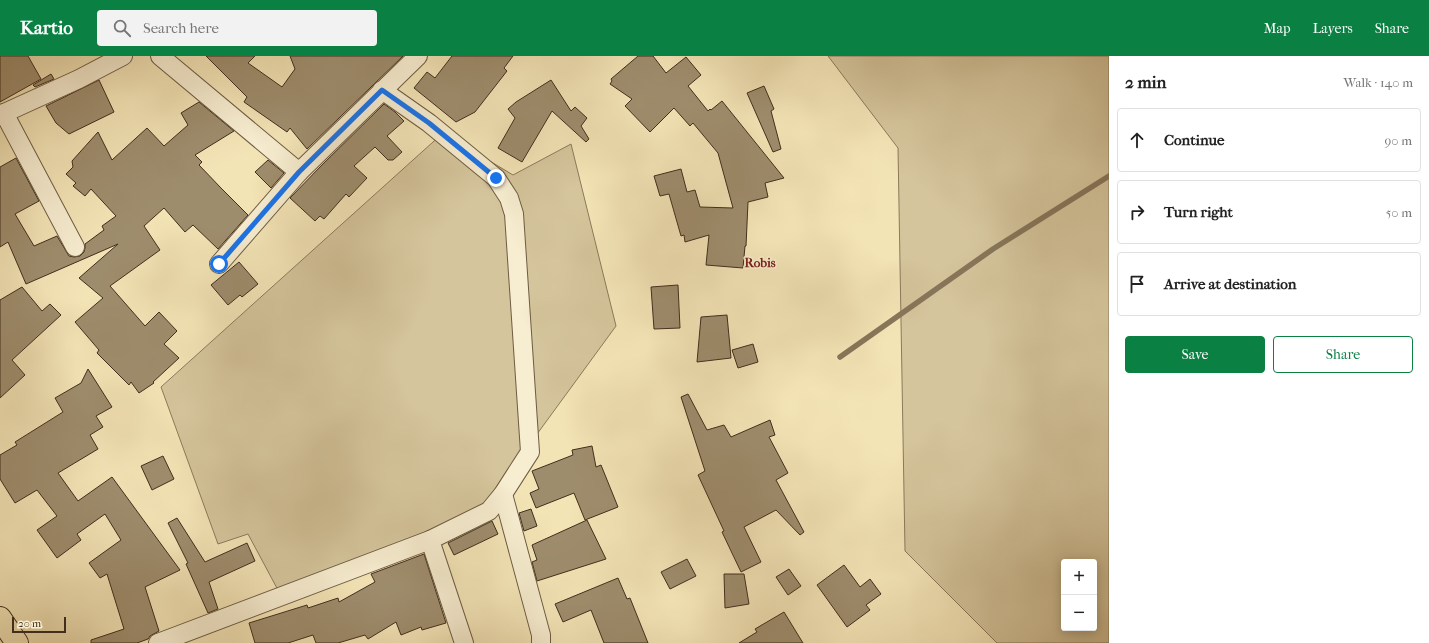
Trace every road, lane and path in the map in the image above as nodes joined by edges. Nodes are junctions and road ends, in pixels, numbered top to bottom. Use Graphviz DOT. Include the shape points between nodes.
graph roads {
  1 [pos="123,56"];
  2 [pos="160,56"];
  3 [pos="418,56"];
  4 [pos="382,90"];
  5 [pos="2,114"];
  6 [pos="299,172"];
  7 [pos="75,247"];
  8 [pos="219,264"];
  9 [pos="503,494"];
  10 [pos="430,540"];
  11 [pos="0,618"];
  12 [pos="17,643"];
  13 [pos="158,643"];
  14 [pos="464,643"];
  15 [pos="541,643"];
  1 -- 5 [label="street"];
  2 -- 6 [label="street"];
  3 -- 4 [label="street"];
  4 -- 6 [label="street"];
  4 -- 9 [label="street" via="429,123 496,178 509,198 514,214 530,452"];
  5 -- 7 [label="street"];
  6 -- 8 [label="street"];
  9 -- 10 [label="street" via="489,511"];
  9 -- 15 [label="street"];
  10 -- 13 [label="street"];
  10 -- 14 [label="street"];
  11 -- 12 [label="highway"];
}
